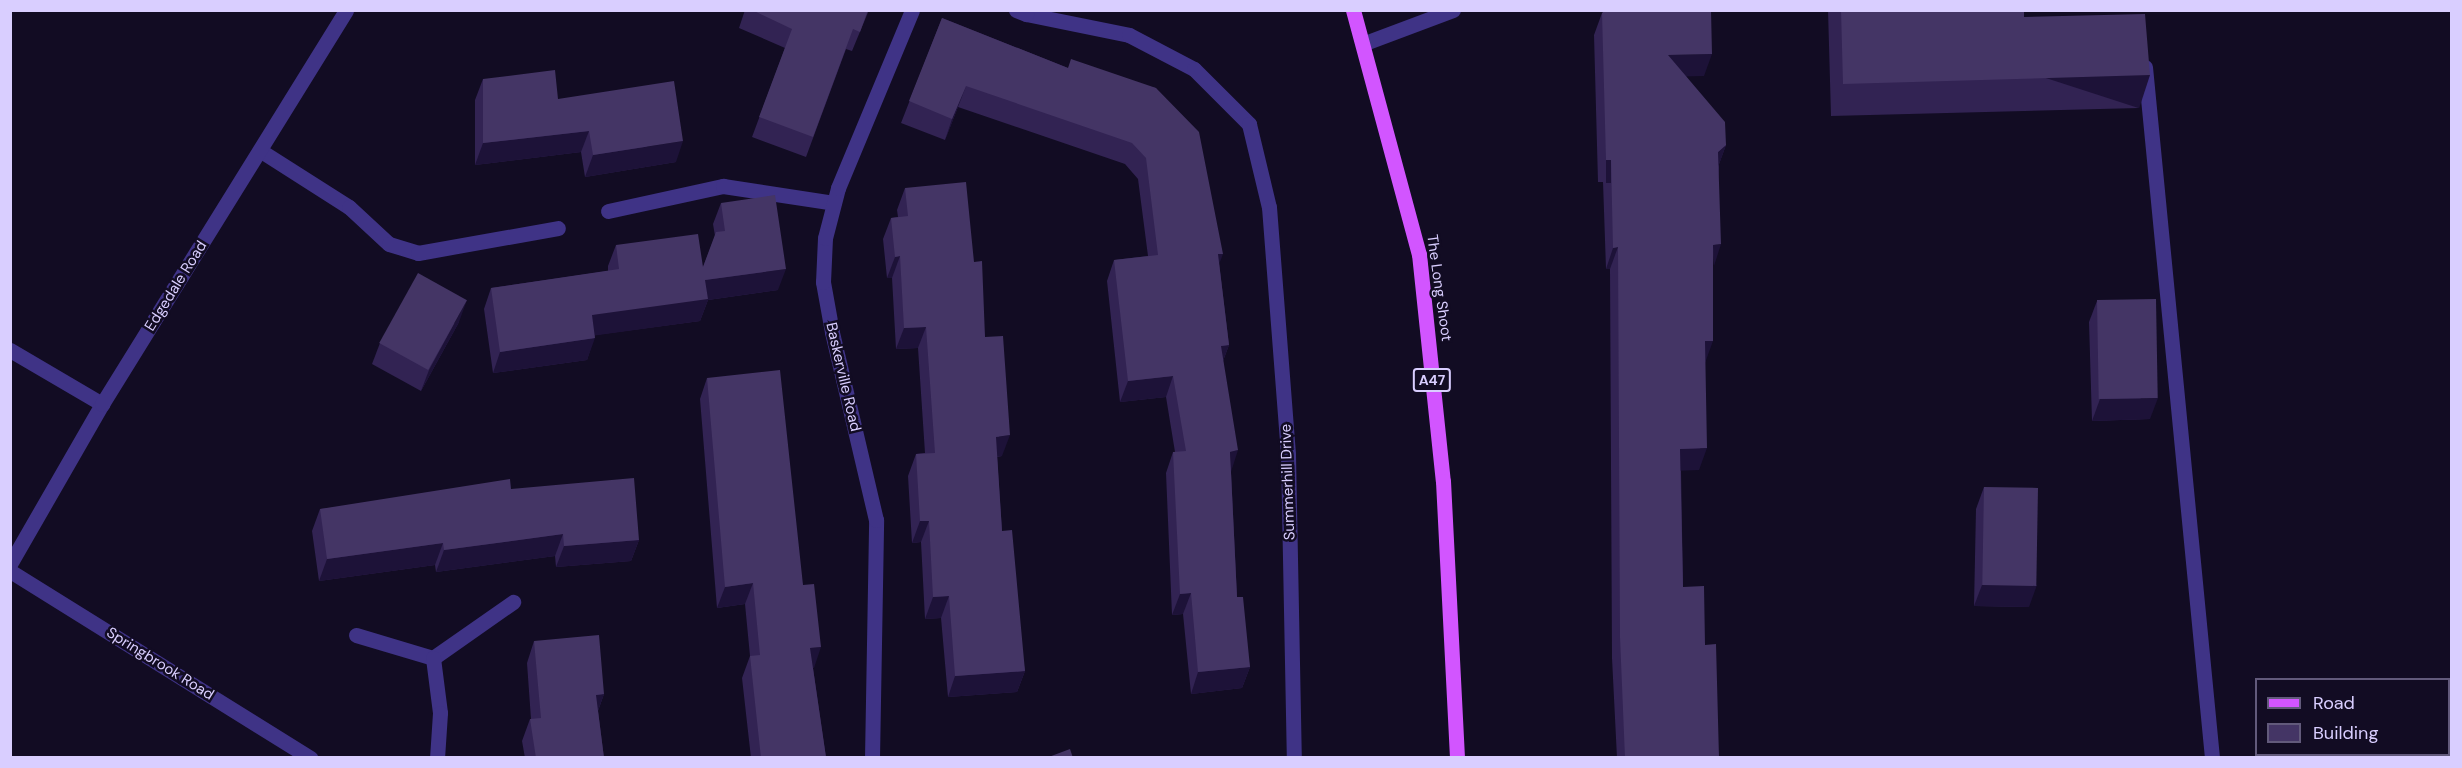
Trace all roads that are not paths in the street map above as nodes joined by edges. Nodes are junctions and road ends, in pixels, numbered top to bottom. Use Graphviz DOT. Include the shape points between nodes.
graph roads {
  1 [pos="346,10"];
  2 [pos="912,10"];
  3 [pos="1353,10"];
  4 [pos="1452,10"];
  5 [pos="1021,12"];
  6 [pos="1365,43"];
  7 [pos="2142,44"];
  8 [pos="261,151"];
  9 [pos="834,203"];
  10 [pos="608,212"];
  11 [pos="558,228"];
  12 [pos="10,350"];
  13 [pos="102,404"];
  14 [pos="10,564"];
  15 [pos="10,571"];
  16 [pos="513,602"];
  17 [pos="356,635"];
  18 [pos="433,658"];
  19 [pos="310,758"];
  20 [pos="437,758"];
  21 [pos="872,758"];
  22 [pos="1294,758"];
  23 [pos="1457,758"];
  24 [pos="2212,758"];
  1 -- 8 [label="street, Edgedale Road"];
  2 -- 9 [label="street, Baskerville Road"];
  3 -- 6 [label="main road, The Long Shoot / A47"];
  4 -- 6 [label="street"];
  5 -- 22 [label="street, Summerhill Drive" via="1129,35 1194,69 1249,124 1269,207 1288,454"];
  6 -- 23 [label="main road, The Long Shoot / A47" via="1419,255 1443,481"];
  7 -- 24 [label="street"];
  8 -- 11 [label="street" via="349,207 389,244 418,253"];
  8 -- 13 [label="street, Edgedale Road"];
  9 -- 10 [label="street" via="723,186"];
  9 -- 21 [label="street, Baskerville Road" via="825,238 823,282 876,520"];
  12 -- 13 [label="street"];
  13 -- 14 [label="street, Edgedale Road"];
  15 -- 19 [label="street, Springbrook Road"];
  16 -- 18 [label="street"];
  17 -- 18 [label="street"];
  18 -- 20 [label="street" via="440,713"];
}
